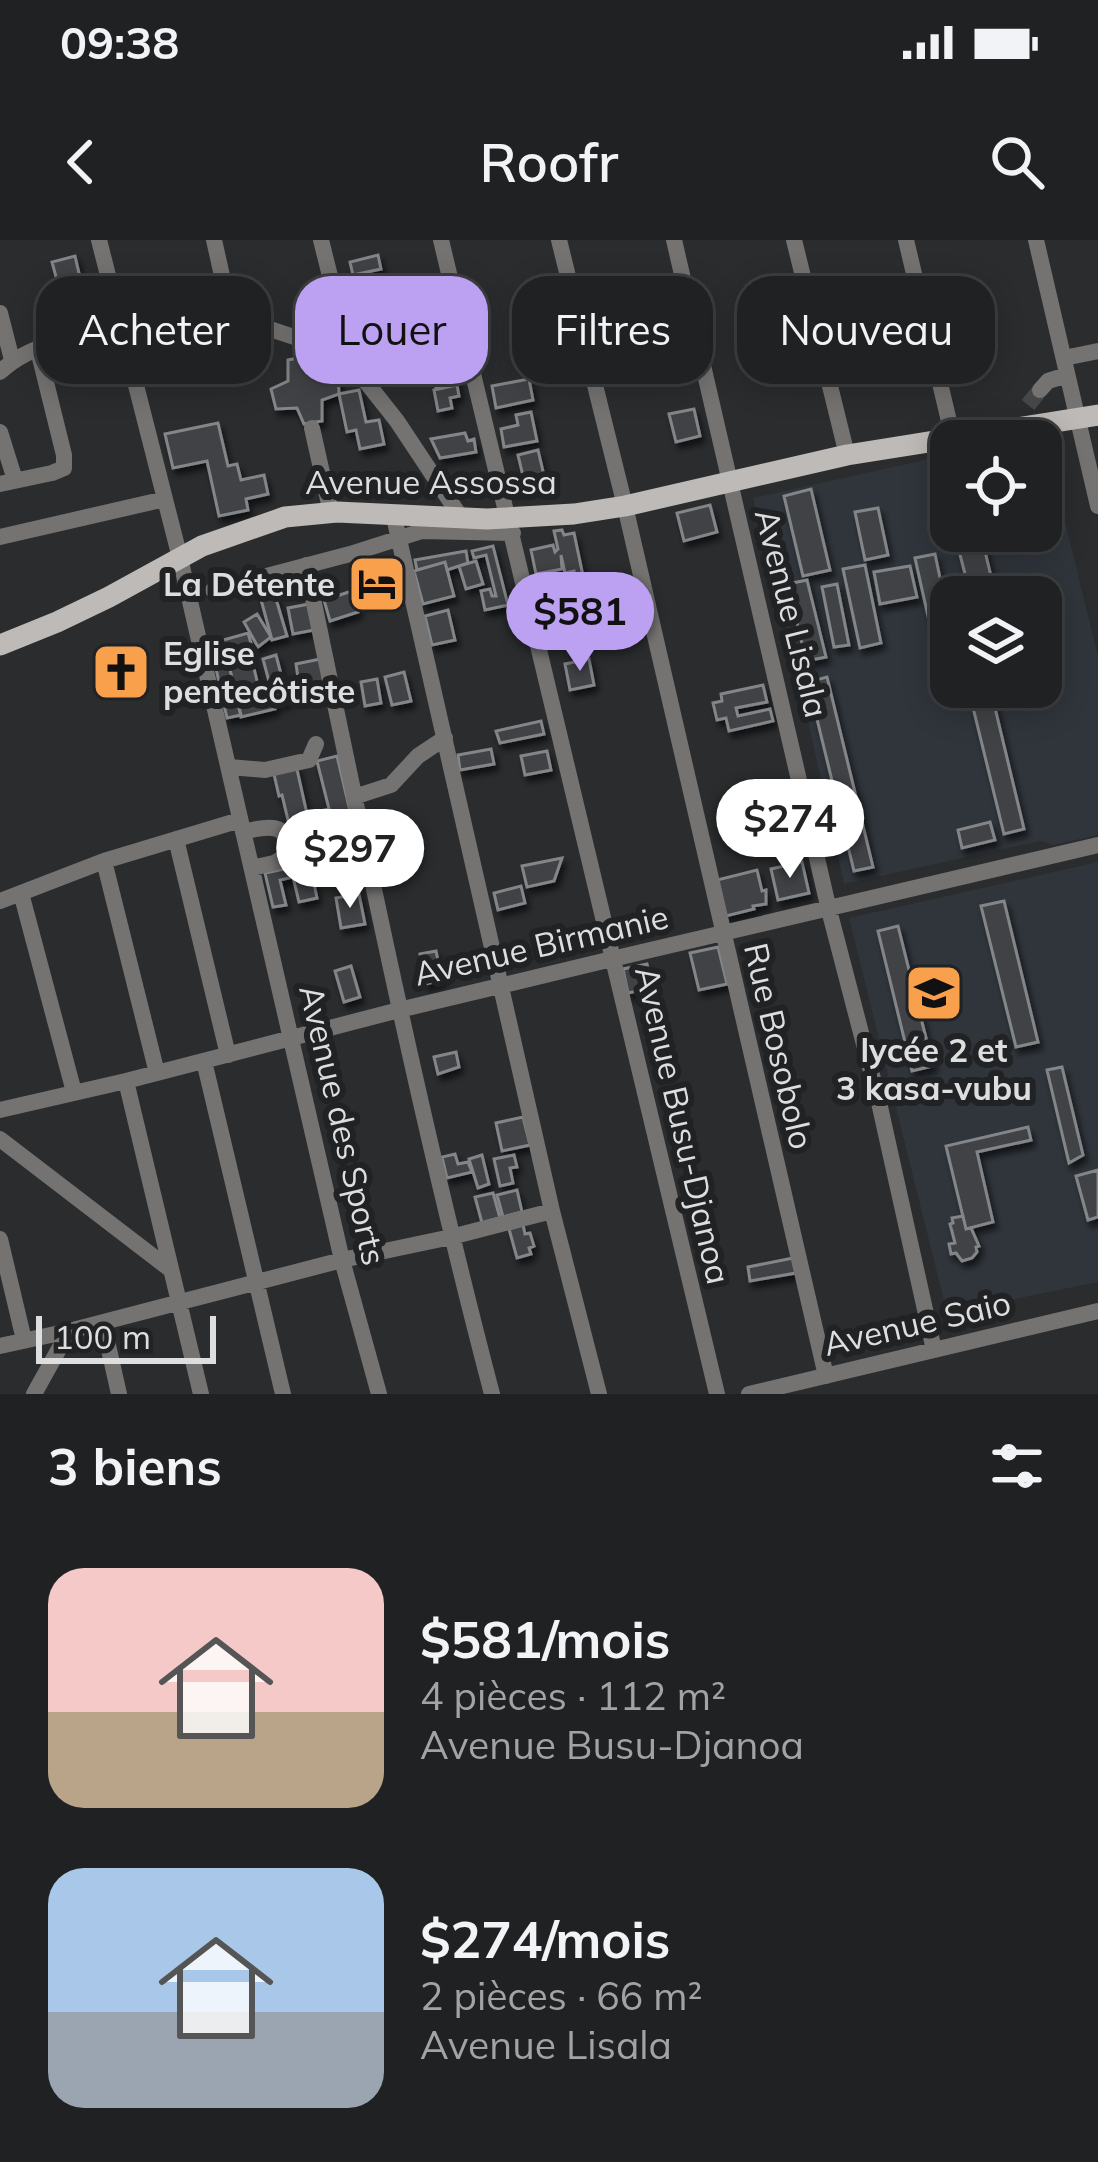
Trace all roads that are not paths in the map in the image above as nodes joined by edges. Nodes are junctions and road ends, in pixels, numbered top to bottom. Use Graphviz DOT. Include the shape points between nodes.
graph roads {
  1 [pos="99,240"];
  2 [pos="214,240"];
  3 [pos="321,240"];
  4 [pos="441,240"];
  5 [pos="559,240"];
  6 [pos="674,240"];
  7 [pos="794,240"];
  8 [pos="906,240"];
  9 [pos="1036,240"];
  10 [pos="108,276"];
  11 [pos="222,276"];
  12 [pos="330,276"];
  13 [pos="0,314"];
  14 [pos="36,351"];
  15 [pos="1098,351"];
  16 [pos="6,366"];
  17 [pos="1065,367"];
  18 [pos="46,384"];
  19 [pos="136,384"];
  20 [pos="368,384"];
  21 [pos="1040,390"];
  22 [pos="1088,418"];
  23 [pos="949,420"];
  24 [pos="1022,420"];
  25 [pos="312,428"];
  26 [pos="0,432"];
  27 [pos="930,441"];
  28 [pos="847,454"];
  29 [pos="8,482"];
  30 [pos="729,483"];
  31 [pos="165,499"];
  32 [pos="625,506"];
  33 [pos="1098,506"];
  34 [pos="332,513"];
  35 [pos="393,513"];
  36 [pos="463,519"];
  37 [pos="511,526"];
  38 [pos="0,537"];
  39 [pos="399,540"];
  40 [pos="180,558"];
  41 [pos="306,565"];
  42 [pos="213,590"];
  43 [pos="0,645"];
  44 [pos="445,738"];
  45 [pos="316,744"];
  46 [pos="229,767"];
  47 [pos="354,797"];
  48 [pos="242,826"];
  49 [pos="176,839"];
  50 [pos="1098,845"];
  51 [pos="104,861"];
  52 [pos="252,868"];
  53 [pos="21,893"];
  54 [pos="0,901"];
  55 [pos="829,910"];
  56 [pos="722,933"];
  57 [pos="612,959"];
  58 [pos="501,987"];
  59 [pos="399,1010"];
  60 [pos="291,1037"];
  61 [pos="228,1054"];
  62 [pos="204,1061"];
  63 [pos="157,1073"];
  64 [pos="126,1081"];
  65 [pos="74,1092"];
  66 [pos="0,1110"];
  67 [pos="0,1139"];
  68 [pos="553,1211"];
  69 [pos="451,1237"];
  70 [pos="0,1239"];
  71 [pos="343,1260"];
  72 [pos="171,1270"];
  73 [pos="256,1282"];
  74 [pos="179,1301"];
  75 [pos="1098,1311"];
  76 [pos="103,1323"];
  77 [pos="69,1331"];
  78 [pos="24,1340"];
  79 [pos="0,1346"];
  80 [pos="934,1350"];
  81 [pos="832,1374"];
  82 [pos="34,1394"];
  83 [pos="119,1394"];
  84 [pos="200,1394"];
  85 [pos="284,1394"];
  86 [pos="379,1394"];
  87 [pos="492,1394"];
  88 [pos="599,1394"];
  89 [pos="717,1394"];
  90 [pos="749,1394"];
  91 [pos="842,1394"];
  1 -- 10 [label="street, Avenue des Sports"];
  2 -- 11 [label="street"];
  3 -- 12 [label="street"];
  4 -- 37 [label="street, Avenue Busu-Djanoa"];
  5 -- 32 [label="street, Rue Bosobolo"];
  6 -- 30 [label="street, Avenue Lisala"];
  7 -- 28 [label="street"];
  8 -- 23 [label="street"];
  9 -- 17 [label="street"];
  13 -- 16 [label="street"];
  14 -- 16 [label="street"];
  15 -- 17 [label="street"];
  17 -- 21 [label="street"];
  17 -- 22 [label="street"];
  18 -- 29 [label="street" via="64,467"];
  19 -- 31 [label="street, Avenue des Sports"];
  20 -- 36 [label="street"];
  22 -- 24 [label="main road, Avenue Assossa"];
  22 -- 33 [label="street"];
  25 -- 34 [label="street"];
  26 -- 29 [label="street"];
  27 -- 28 [label="main road, Avenue Assossa"];
  28 -- 30 [label="main road, Avenue Assossa"];
  30 -- 32 [label="main road, Avenue Assossa"];
  30 -- 55 [label="street, Avenue Lisala"];
  31 -- 38 [label="street"];
  31 -- 40 [label="street, Avenue des Sports"];
  32 -- 37 [label="main road, Avenue Assossa"];
  32 -- 56 [label="street, Rue Bosobolo"];
  34 -- 35 [label="main road, Avenue Assossa"];
  34 -- 40 [label="main road, Avenue Assossa" via="259,524"];
  35 -- 36 [label="main road, Avenue Assossa"];
  35 -- 39 [label="street"];
  36 -- 37 [label="main road, Avenue Assossa"];
  37 -- 39 [label="street" via="429,530"];
  37 -- 57 [label="street, Avenue Busu-Djanoa"];
  39 -- 41 [label="street"];
  39 -- 44 [label="street"];
  40 -- 43 [label="main road, Avenue Assossa"];
  40 -- 46 [label="street, Avenue des Sports"];
  41 -- 42 [label="street"];
  41 -- 47 [label="street"];
  44 -- 47 [label="street" via="391,784"];
  44 -- 58 [label="street"];
  45 -- 46 [label="street" via="309,760 265,770"];
  46 -- 48 [label="street, Avenue des Sports"];
  47 -- 59 [label="street"];
  48 -- 49 [label="street"];
  48 -- 52 [label="street, Avenue des Sports"];
  48 -- 52 [label="street" via="278,829 290,848"];
  49 -- 51 [label="street"];
  49 -- 61 [label="street"];
  50 -- 55 [label="street, Avenue Birmanie"];
  51 -- 53 [label="street"];
  51 -- 63 [label="street"];
  52 -- 60 [label="street, Avenue des Sports"];
  53 -- 54 [label="street"];
  53 -- 65 [label="street"];
  55 -- 56 [label="street, Avenue Birmanie"];
  55 -- 80 [label="street, Avenue Lisala"];
  56 -- 57 [label="street, Avenue Birmanie"];
  56 -- 81 [label="street, Rue Bosobolo"];
  57 -- 58 [label="street, Avenue Birmanie"];
  57 -- 89 [label="street, Avenue Busu-Djanoa"];
  58 -- 59 [label="street, Avenue Birmanie"];
  58 -- 68 [label="street"];
  59 -- 60 [label="street, Avenue Birmanie"];
  59 -- 69 [label="street"];
  60 -- 61 [label="street, Avenue Birmanie"];
  60 -- 71 [label="street, Avenue des Sports"];
  61 -- 62 [label="street, Avenue Birmanie"];
  62 -- 63 [label="street, Avenue Birmanie"];
  62 -- 73 [label="street"];
  63 -- 64 [label="street, Avenue Birmanie"];
  64 -- 65 [label="street, Avenue Birmanie"];
  64 -- 72 [label="street"];
  65 -- 66 [label="street, Avenue Birmanie"];
  67 -- 72 [label="street"];
  68 -- 69 [label="street"];
  68 -- 88 [label="street"];
  69 -- 71 [label="street"];
  69 -- 87 [label="street"];
  70 -- 78 [label="street"];
  71 -- 73 [label="street"];
  71 -- 86 [label="street, Avenue des Sports"];
  72 -- 74 [label="street"];
  73 -- 74 [label="street"];
  73 -- 85 [label="street"];
  74 -- 76 [label="street"];
  74 -- 84 [label="street"];
  75 -- 80 [label="street, Avenue Saio"];
  76 -- 77 [label="street"];
  76 -- 83 [label="street"];
  77 -- 78 [label="street"];
  77 -- 82 [label="street"];
  78 -- 79 [label="street"];
  80 -- 81 [label="street, Avenue Saio"];
  81 -- 90 [label="street, Avenue Saio"];
  81 -- 91 [label="street, Rue Bosobolo"];
}
